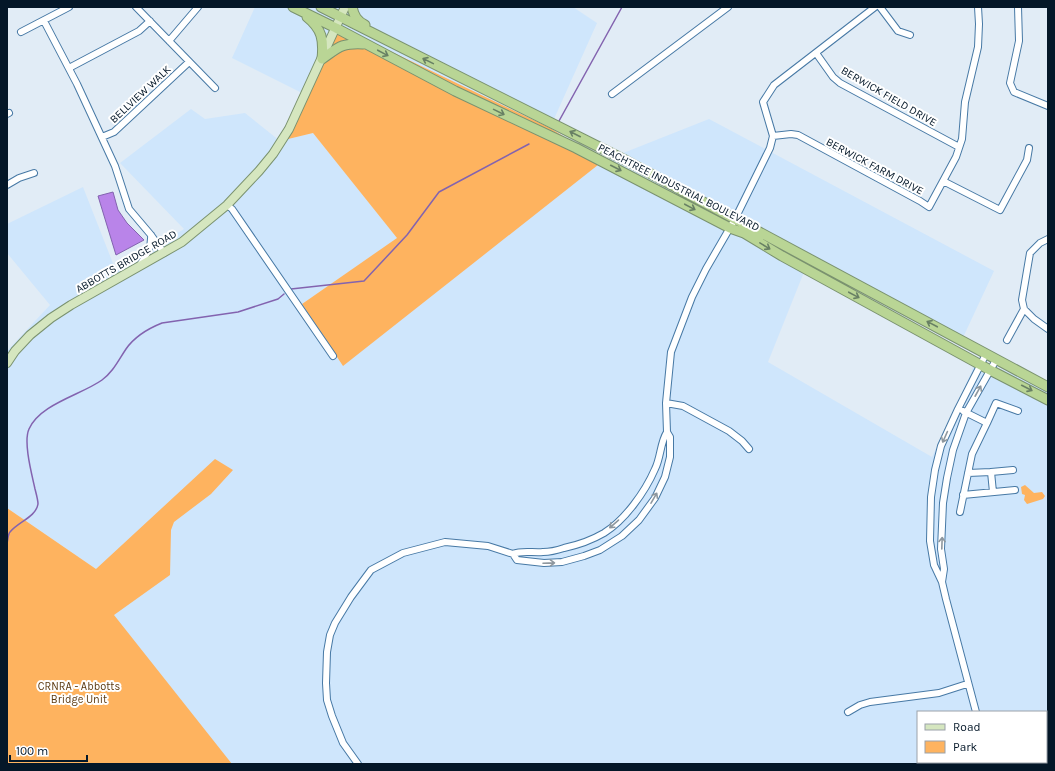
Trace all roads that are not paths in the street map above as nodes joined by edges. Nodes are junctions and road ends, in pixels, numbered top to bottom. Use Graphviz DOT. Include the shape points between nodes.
graph roads {
  1 [pos="69,7"];
  2 [pos="136,7"];
  3 [pos="198,7"];
  4 [pos="321,7"];
  5 [pos="345,7"];
  6 [pos="352,7"];
  7 [pos="728,7"];
  8 [pos="875,7"];
  9 [pos="880,7"];
  10 [pos="978,7"];
  11 [pos="1018,7"];
  12 [pos="297,9"];
  13 [pos="341,18"];
  14 [pos="44,21"];
  15 [pos="150,21"];
  16 [pos="336,28"];
  17 [pos="21,32"];
  18 [pos="910,35"];
  19 [pos="380,37"];
  20 [pos="169,41"];
  21 [pos="366,44"];
  22 [pos="816,53"];
  23 [pos="322,59"];
  24 [pos="189,62"];
  25 [pos="69,68"];
  26 [pos="215,88"];
  27 [pos="612,94"];
  28 [pos="1048,106"];
  29 [pos="773,136"];
  30 [pos="102,138"];
  31 [pos="959,147"];
  32 [pos="1029,148"];
  33 [pos="34,173"];
  34 [pos="943,181"];
  35 [pos="7,185"];
  36 [pos="227,205"];
  37 [pos="735,219"];
  38 [pos="730,228"];
  39 [pos="152,235"];
  40 [pos="1048,239"];
  41 [pos="164,253"];
  42 [pos="140,265"];
  43 [pos="1024,309"];
  44 [pos="1048,329"];
  45 [pos="1007,340"];
  46 [pos="986,354"];
  47 [pos="333,356"];
  48 [pos="996,360"];
  49 [pos="7,363"];
  50 [pos="980,364"];
  51 [pos="990,370"];
  52 [pos="1048,387"];
  53 [pos="1048,400"];
  54 [pos="666,403"];
  55 [pos="958,409"];
  56 [pos="1018,411"];
  57 [pos="966,413"];
  58 [pos="987,423"];
  59 [pos="667,432"];
  60 [pos="750,449"];
  61 [pos="1013,470"];
  62 [pos="991,472"];
  63 [pos="968,473"];
  64 [pos="1015,490"];
  65 [pos="993,492"];
  66 [pos="963,495"];
  67 [pos="960,512"];
  68 [pos="513,554"];
  69 [pos="942,582"];
  70 [pos="967,684"];
  71 [pos="976,711"];
  72 [pos="848,712"];
  73 [pos="358,764"];
  1 -- 14 [label="street"];
  2 -- 15 [label="street"];
  3 -- 20 [label="street"];
  4 -- 13 [label="highway, PEACHTREE INDUSTRIAL BOULEVARD"];
  5 -- 13 [label="main road, ABBOTTS BRIDGE ROAD"];
  6 -- 19 [label="highway" via="359,22 371,28"];
  7 -- 27 [label="street"];
  8 -- 22 [label="street"];
  9 -- 18 [label="street" via="898,31"];
  10 -- 31 [label="street, BERWICK FARM DRIVE" via="978,47 965,102"];
  11 -- 28 [label="street" via="1019,41 1010,83 1014,92"];
  12 -- 16 [label="highway, PEACHTREE INDUSTRIAL BOULEVARD"];
  12 -- 23 [label="highway" via="315,23 323,47"];
  13 -- 16 [label="main road, ABBOTTS BRIDGE ROAD"];
  13 -- 19 [label="highway, PEACHTREE INDUSTRIAL BOULEVARD"];
  14 -- 17 [label="street"];
  14 -- 25 [label="street"];
  15 -- 20 [label="street"];
  15 -- 25 [label="street" via="139,31"];
  16 -- 21 [label="highway, PEACHTREE INDUSTRIAL BOULEVARD"];
  16 -- 23 [label="main road, ABBOTTS BRIDGE ROAD"];
  37 -- 19 [label="highway, PEACHTREE INDUSTRIAL BOULEVARD, one-way" via="627,160"];
  20 -- 24 [label="street"];
  21 -- 23 [label="highway" via="348,43 339,46"];
  21 -- 38 [label="highway, PEACHTREE INDUSTRIAL BOULEVARD, one-way"];
  22 -- 29 [label="street" via="768,92 763,102"];
  22 -- 31 [label="street, BERWICK FIELD DRIVE" via="840,83"];
  23 -- 36 [label="main road, ABBOTTS BRIDGE ROAD" via="291,124 273,154"];
  24 -- 26 [label="street"];
  24 -- 30 [label="street, BELLVIEW WALK" via="114,132"];
  25 -- 30 [label="street"];
  29 -- 34 [label="street, BERWICK FARM DRIVE" via="798,135 928,207"];
  29 -- 37 [label="street" via="770,148"];
  30 -- 39 [label="street" via="115,166 129,209"];
  31 -- 34 [label="street, BERWICK FARM DRIVE"];
  32 -- 34 [label="street" via="1027,160 1000,210"];
  33 -- 35 [label="street"];
  36 -- 41 [label="main road, ABBOTTS BRIDGE ROAD" via="182,242"];
  36 -- 47 [label="street"];
  37 -- 38 [label="street"];
  46 -- 37 [label="highway, PEACHTREE INDUSTRIAL BOULEVARD, one-way"];
  38 -- 50 [label="highway, PEACHTREE INDUSTRIAL BOULEVARD, one-way" via="744,233"];
  38 -- 54 [label="street" via="692,297 671,352"];
  39 -- 41 [label="street"];
  39 -- 42 [label="street" via="152,243"];
  40 -- 43 [label="street" via="1030,253 1022,300"];
  41 -- 42 [label="main road, ABBOTTS BRIDGE ROAD"];
  42 -- 49 [label="main road, ABBOTTS BRIDGE ROAD" via="51,318 30,335"];
  43 -- 44 [label="street"];
  43 -- 45 [label="street"];
  46 -- 48 [label="highway, PEACHTREE INDUSTRIAL BOULEVARD"];
  46 -- 50 [label="street"];
  48 -- 51 [label="street"];
  48 -- 52 [label="highway, PEACHTREE INDUSTRIAL BOULEVARD"];
  50 -- 51 [label="highway, PEACHTREE INDUSTRIAL BOULEVARD"];
  50 -- 55 [label="street"];
  51 -- 53 [label="highway, PEACHTREE INDUSTRIAL BOULEVARD, one-way"];
  57 -- 51 [label="street, one-way"];
  54 -- 59 [label="street"];
  54 -- 60 [label="street" via="683,406 729,431"];
  55 -- 57 [label="street"];
  55 -- 69 [label="street, one-way" via="941,446 931,497 930,541 934,565"];
  56 -- 58 [label="street" via="996,404"];
  57 -- 58 [label="street"];
  69 -- 57 [label="street, one-way" via="943,504 951,460"];
  58 -- 63 [label="street" via="972,454"];
  59 -- 68 [label="street, one-way" via="656,469 640,497 626,514 604,532 564,549"];
  68 -- 59 [label="street, one-way" via="517,560 524,562 562,562 600,550 622,536 639,520 655,498 665,477 670,457 670,437"];
  61 -- 62 [label="street"];
  62 -- 63 [label="street"];
  62 -- 65 [label="street"];
  63 -- 66 [label="street"];
  64 -- 65 [label="street"];
  65 -- 66 [label="street"];
  66 -- 67 [label="street"];
  68 -- 73 [label="street" via="488,546 445,542 418,549 403,553 371,570 351,597 330,635 326,683 327,700 332,716 343,742"];
  69 -- 70 [label="street"];
  70 -- 71 [label="street"];
  70 -- 72 [label="street" via="939,693 870,702"];
}
